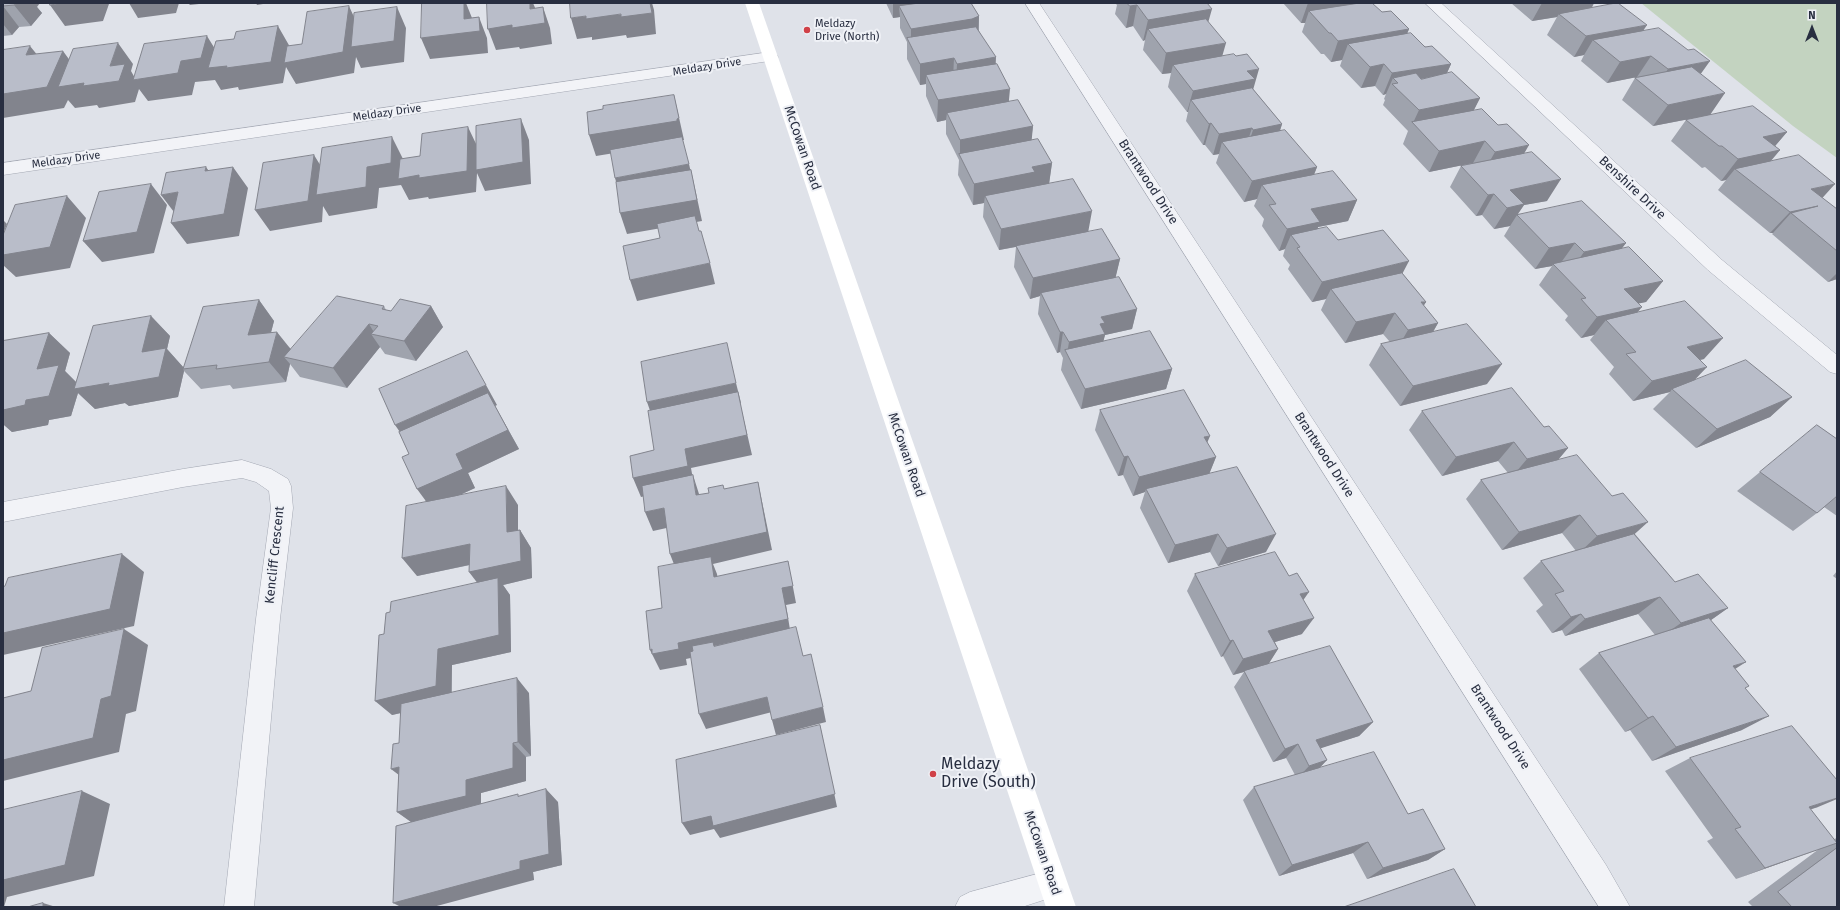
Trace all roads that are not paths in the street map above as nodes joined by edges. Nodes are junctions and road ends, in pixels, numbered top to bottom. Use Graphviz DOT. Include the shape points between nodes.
graph roads {
  1 [pos="752,3"];
  2 [pos="1032,3"];
  3 [pos="1432,3"];
  4 [pos="770,57"];
  5 [pos="3,169"];
  6 [pos="1837,366"];
  7 [pos="3,512"];
  8 [pos="1056,896"];
  9 [pos="239,907"];
  10 [pos="970,907"];
  11 [pos="1615,907"];
  1 -- 4 [label="main road, McCowan Road"];
  2 -- 11 [label="street, Brantwood Drive"];
  3 -- 6 [label="street, Benshire Drive" via="1714,265"];
  4 -- 5 [label="street, Meldazy Drive"];
  4 -- 8 [label="main road, McCowan Road"];
  7 -- 9 [label="street, Kencliff Crescent" via="242,469 263,475 280,486 282,508 268,618"];
  8 -- 10 [label="street"];
}
